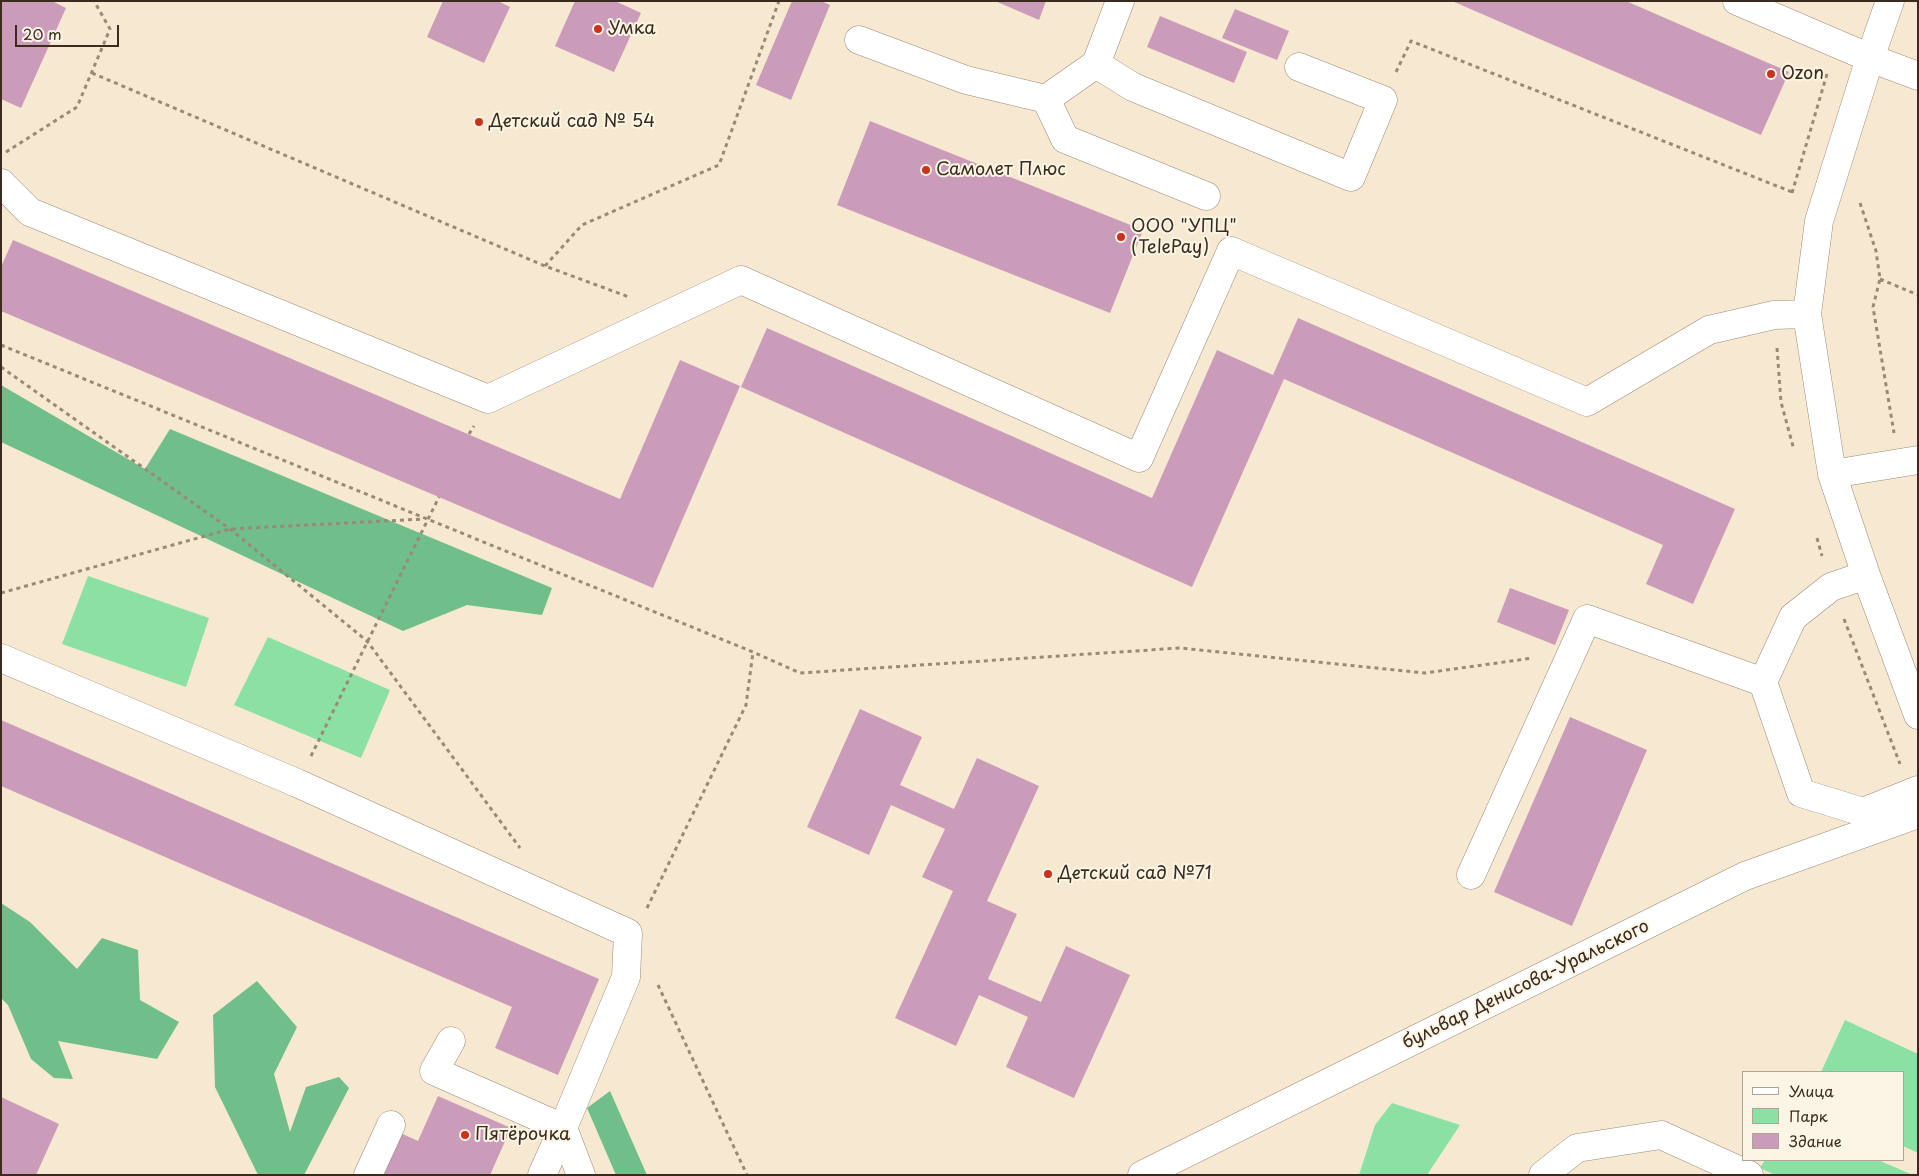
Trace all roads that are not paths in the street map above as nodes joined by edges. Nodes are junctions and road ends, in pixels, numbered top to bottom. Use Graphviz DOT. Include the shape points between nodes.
graph roads {
  1 [pos="1120,1"];
  2 [pos="1737,1"];
  3 [pos="1890,1"];
  4 [pos="859,40"];
  5 [pos="1870,58"];
  6 [pos="1096,64"];
  7 [pos="1299,67"];
  8 [pos="1918,76"];
  9 [pos="1046,98"];
  10 [pos="1,183"];
  11 [pos="1206,196"];
  12 [pos="1807,314"];
  13 [pos="1908,461"];
  14 [pos="1832,474"];
  15 [pos="1866,574"];
  16 [pos="1,658"];
  17 [pos="1763,682"];
  18 [pos="1918,715"];
  19 [pos="1918,790"];
  20 [pos="1918,814"];
  21 [pos="1471,874"];
  22 [pos="451,1041"];
  23 [pos="391,1125"];
  24 [pos="562,1128"];
  25 [pos="368,1175"];
  26 [pos="542,1175"];
  27 [pos="581,1175"];
  28 [pos="1142,1175"];
  29 [pos="1543,1175"];
  30 [pos="1749,1175"];
  1 -- 6 [label="street"];
  2 -- 5 [label="street"];
  3 -- 5 [label="street"];
  4 -- 9 [label="street" via="966,80"];
  5 -- 8 [label="street"];
  5 -- 12 [label="street" via="1818,221"];
  6 -- 7 [label="street" via="1133,87 1351,177 1383,100"];
  6 -- 9 [label="street"];
  9 -- 11 [label="street" via="1065,139"];
  10 -- 12 [label="street" via="30,212 488,399 742,280 1139,458 1231,251 1587,402 1709,330 1774,315"];
  12 -- 14 [label="street"];
  13 -- 14 [label="street"];
  14 -- 15 [label="street"];
  15 -- 17 [label="street" via="1831,587 1793,617"];
  15 -- 18 [label="street"];
  16 -- 24 [label="street" via="297,783 628,933 626,977"];
  17 -- 19 [label="street" via="1801,793 1863,812"];
  17 -- 21 [label="street" via="1587,619"];
  20 -- 28 [label="street, бульвар Денисова-Уральского" via="1745,876"];
  22 -- 24 [label="street" via="434,1071"];
  23 -- 25 [label="street"];
  24 -- 26 [label="street"];
  24 -- 27 [label="street"];
  29 -- 30 [label="street" via="1578,1148 1662,1135"];
}
